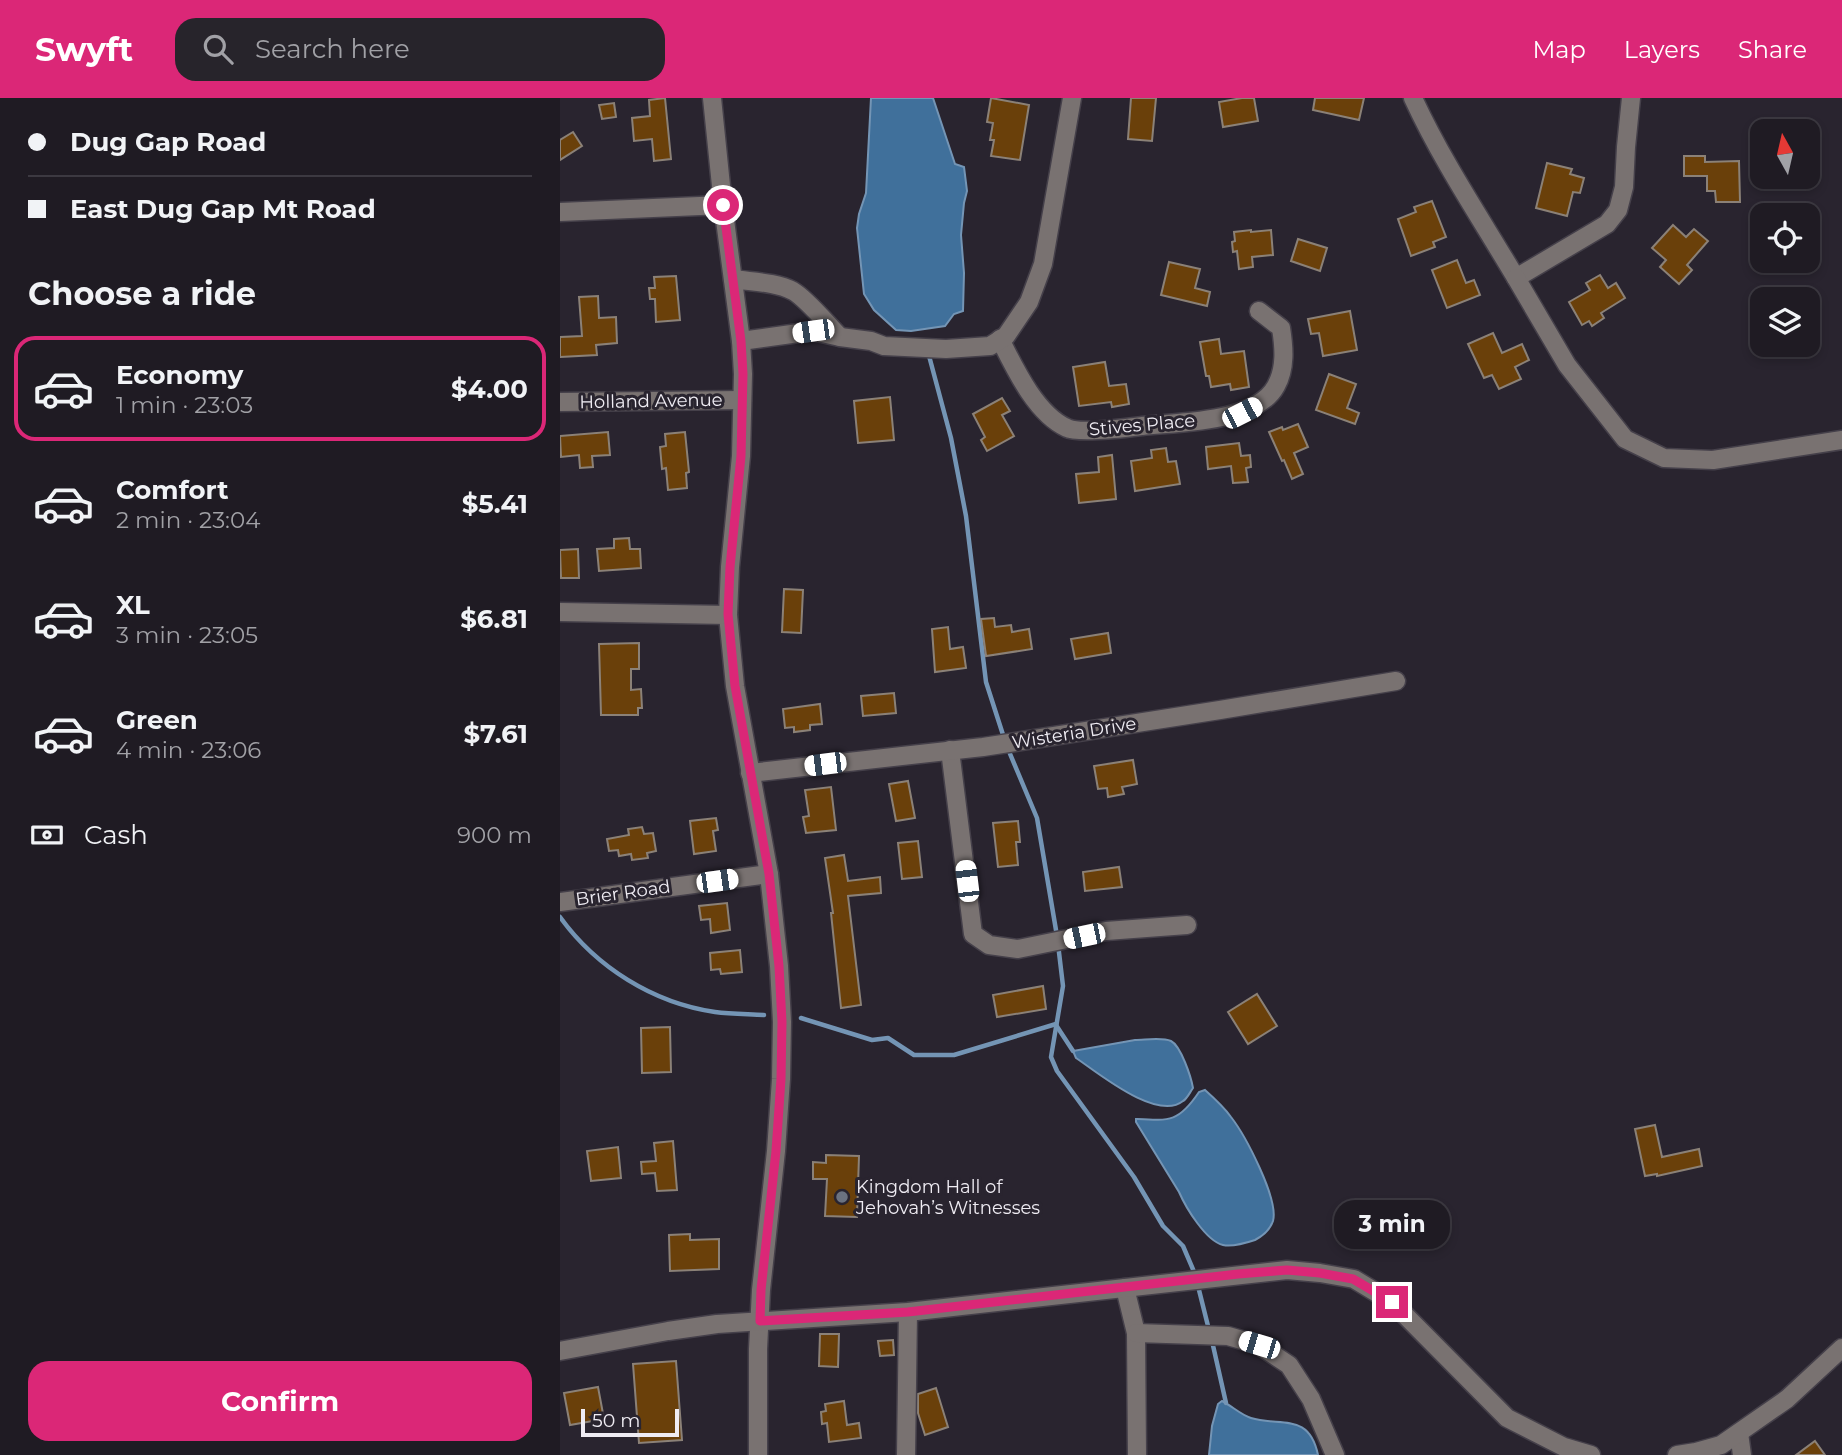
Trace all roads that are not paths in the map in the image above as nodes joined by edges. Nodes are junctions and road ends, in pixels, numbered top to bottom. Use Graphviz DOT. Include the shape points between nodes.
graph roads {
  1 [pos="712,98"];
  2 [pos="1072,98"];
  3 [pos="1413,98"];
  4 [pos="1631,98"];
  5 [pos="723,205"];
  6 [pos="560,212"];
  7 [pos="1516,278"];
  8 [pos="733,279"];
  9 [pos="1259,311"];
  10 [pos="840,337"];
  11 [pos="1000,340"];
  12 [pos="741,341"];
  13 [pos="742,400"];
  14 [pos="560,402"];
  15 [pos="1842,440"];
  16 [pos="560,612"];
  17 [pos="728,614"];
  18 [pos="1396,681"];
  19 [pos="950,750"];
  20 [pos="750,773"];
  21 [pos="769,874"];
  22 [pos="560,902"];
  23 [pos="1187,925"];
  24 [pos="1125,1288"];
  25 [pos="908,1312"];
  26 [pos="760,1321"];
  27 [pos="1136,1334"];
  28 [pos="1842,1348"];
  29 [pos="560,1350"];
  30 [pos="1739,1433"];
  31 [pos="758,1455"];
  32 [pos="906,1455"];
  33 [pos="1137,1455"];
  34 [pos="1335,1455"];
  35 [pos="1591,1455"];
  36 [pos="1677,1455"];
  37 [pos="1742,1455"];
  1 -- 5 [label="street"];
  2 -- 11 [label="street" via="1043,264 1029,302"];
  3 -- 7 [label="street"];
  4 -- 7 [label="street" via="1618,210 1607,224"];
  5 -- 6 [label="street"];
  5 -- 8 [label="street"];
  7 -- 15 [label="street" via="1567,365 1625,439 1645,449 1664,458 1713,460"];
  8 -- 10 [label="street" via="793,291"];
  8 -- 12 [label="street"];
  9 -- 11 [label="street, Stives Place" via="1281,328 1284,358 1275,388 1242,413 1205,420 1069,430 1044,413"];
  10 -- 11 [label="street" via="884,346 946,349 989,346"];
  10 -- 12 [label="street" via="813,331"];
  12 -- 13 [label="street"];
  13 -- 14 [label="street, Holland Avenue"];
  13 -- 17 [label="street"];
  16 -- 17 [label="street"];
  17 -- 20 [label="street"];
  18 -- 19 [label="street, Wisteria Drive"];
  19 -- 20 [label="street, Wisteria Drive"];
  19 -- 23 [label="street" via="973,934 989,945 1018,949 1106,931"];
  20 -- 21 [label="street"];
  21 -- 22 [label="street, Brier Road"];
  21 -- 26 [label="street" via="782,1022 781,1079"];
  24 -- 25 [label="street"];
  24 -- 27 [label="street"];
  24 -- 35 [label="street" via="1287,1270 1353,1279 1392,1302 1507,1418 1564,1447"];
  25 -- 26 [label="street"];
  25 -- 32 [label="street"];
  26 -- 29 [label="street"];
  26 -- 31 [label="street"];
  27 -- 33 [label="street"];
  27 -- 34 [label="street" via="1228,1336 1259,1345 1289,1365 1311,1399"];
  28 -- 30 [label="street" via="1787,1399"];
  30 -- 36 [label="street" via="1721,1445"];
  30 -- 37 [label="street"];
}
